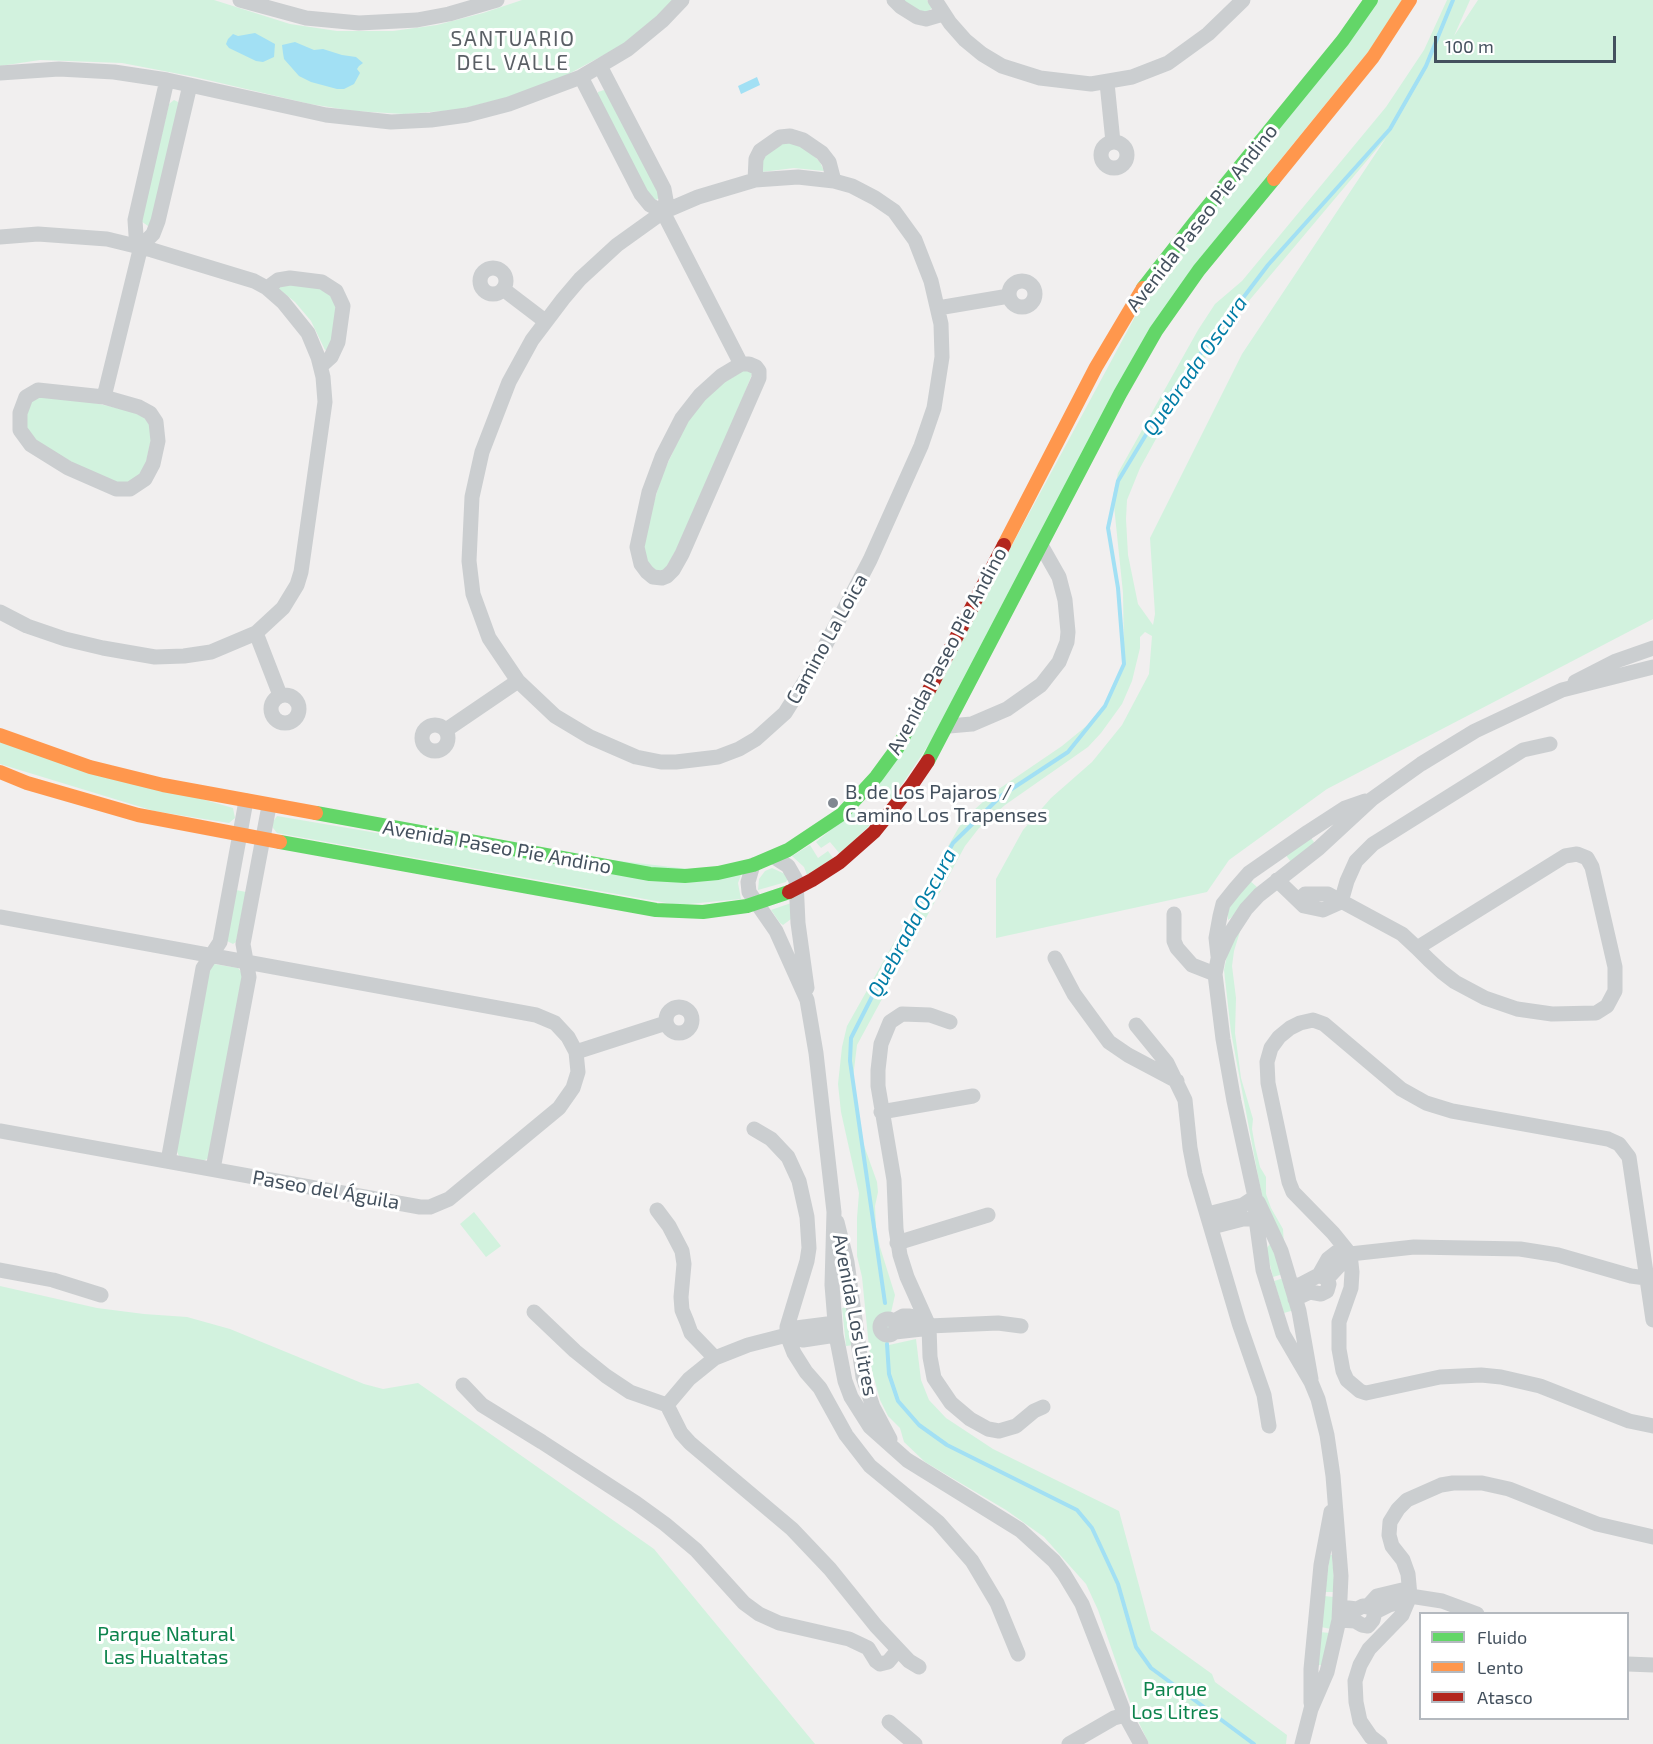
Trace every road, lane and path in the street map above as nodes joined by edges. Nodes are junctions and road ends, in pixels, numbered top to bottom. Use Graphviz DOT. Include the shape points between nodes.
graph roads {
  1 [pos="240,0"];
  2 [pos="497,0"];
  3 [pos="682,0"];
  4 [pos="894,0"];
  5 [pos="935,0"];
  6 [pos="1243,0"];
  7 [pos="1371,0"];
  8 [pos="1410,0"];
  9 [pos="474,4"];
  10 [pos="943,14"];
  11 [pos="600,66"];
  12 [pos="0,73"];
  13 [pos="581,77"];
  14 [pos="167,80"];
  15 [pos="1107,82"];
  16 [pos="190,85"];
  17 [pos="1113,142"];
  18 [pos="755,180"];
  19 [pos="834,181"];
  20 [pos="663,212"];
  21 [pos="0,237"];
  22 [pos="141,246"];
  23 [pos="267,288"];
  24 [pos="503,289"];
  25 [pos="1009,296"];
  26 [pos="938,308"];
  27 [pos="545,321"];
  28 [pos="741,364"];
  29 [pos="321,366"];
  30 [pos="104,398"];
  31 [pos="1042,547"];
  32 [pos="0,612"];
  33 [pos="256,633"];
  34 [pos="1653,648"];
  35 [pos="1616,661"];
  36 [pos="1653,667"];
  37 [pos="1621,676"];
  38 [pos="518,681"];
  39 [pos="1562,690"];
  40 [pos="280,695"];
  41 [pos="949,726"];
  42 [pos="446,730"];
  43 [pos="0,735"];
  44 [pos="1550,744"];
  45 [pos="0,772"];
  46 [pos="1372,799"];
  47 [pos="246,801"];
  48 [pos="868,801"];
  49 [pos="269,806"];
  50 [pos="884,820"];
  51 [pos="1308,832"];
  52 [pos="240,834"];
  53 [pos="263,838"];
  54 [pos="1319,849"];
  55 [pos="774,857"];
  56 [pos="753,865"];
  57 [pos="1277,880"];
  58 [pos="798,888"];
  59 [pos="1341,902"];
  60 [pos="757,903"];
  61 [pos="1174,914"];
  62 [pos="1220,916"];
  63 [pos="0,917"];
  64 [pos="798,922"];
  65 [pos="1237,924"];
  66 [pos="776,931"];
  67 [pos="1417,948"];
  68 [pos="212,955"];
  69 [pos="1055,958"];
  70 [pos="246,962"];
  71 [pos="1217,967"];
  72 [pos="807,1000"];
  73 [pos="950,1022"];
  74 [pos="666,1023"];
  75 [pos="1136,1025"];
  76 [pos="576,1052"];
  77 [pos="1177,1081"];
  78 [pos="973,1096"];
  79 [pos="881,1112"];
  80 [pos="754,1129"];
  81 [pos="0,1131"];
  82 [pos="168,1161"];
  83 [pos="213,1169"];
  84 [pos="1255,1197"];
  85 [pos="657,1210"];
  86 [pos="834,1212"];
  87 [pos="988,1215"];
  88 [pos="1256,1219"];
  89 [pos="1210,1221"];
  90 [pos="1276,1240"];
  91 [pos="897,1243"];
  92 [pos="1259,1244"];
  93 [pos="1350,1254"];
  94 [pos="0,1270"];
  95 [pos="1646,1278"];
  96 [pos="832,1285"];
  97 [pos="851,1286"];
  98 [pos="1293,1292"];
  99 [pos="101,1295"];
  100 [pos="534,1312"];
  101 [pos="1653,1320"];
  102 [pos="929,1326"];
  103 [pos="1021,1326"];
  104 [pos="855,1328"];
  105 [pos="836,1329"];
  106 [pos="787,1335"];
  107 [pos="1305,1337"];
  108 [pos="1288,1344"];
  109 [pos="715,1358"];
  110 [pos="863,1377"];
  111 [pos="845,1381"];
  112 [pos="1311,1382"];
  113 [pos="463,1385"];
  114 [pos="667,1405"];
  115 [pos="1043,1407"];
  116 [pos="1269,1426"];
  117 [pos="1653,1426"];
  118 [pos="895,1450"];
  119 [pos="1334,1497"];
  120 [pos="1653,1537"];
  121 [pos="1323,1553"];
  122 [pos="1340,1554"];
  123 [pos="1410,1596"];
  124 [pos="1472,1612"];
  125 [pos="1339,1614"];
  126 [pos="898,1650"];
  127 [pos="1018,1654"];
  128 [pos="1629,1664"];
  129 [pos="1653,1665"];
  130 [pos="919,1667"];
  131 [pos="1311,1669"];
  132 [pos="1327,1672"];
  133 [pos="1311,1709"];
  134 [pos="1125,1715"];
  135 [pos="889,1722"];
  136 [pos="915,1744"];
  137 [pos="1069,1744"];
  138 [pos="1127,1744"];
  139 [pos="1141,1744"];
  140 [pos="1302,1744"];
  141 [pos="1380,1744"];
  1 -- 9 [label="street" via="306,18 359,23 417,20"];
  2 -- 9 [label="street"];
  3 -- 11 [label="street" via="646,35"];
  4 -- 10 [label="street" via="917,17"];
  5 -- 10 [label="street"];
  6 -- 15 [label="street" via="1208,34 1174,59 1144,73"];
  7 -- 48 [label="main road, Avenida Paseo Pie Andino" via="1136,298"];
  8 -- 31 [label="main road, Avenida Paseo Pie Andino" via="1373,57 1199,270 1156,331"];
  10 -- 15 [label="street" via="965,40 1002,66 1058,81"];
  11 -- 13 [label="street"];
  11 -- 20 [label="street" via="664,189"];
  12 -- 14 [label="street" via="87,70"];
  13 -- 16 [label="street" via="486,111 411,121 326,115"];
  13 -- 20 [label="street" via="641,195"];
  14 -- 16 [label="street"];
  14 -- 22 [label="street" via="135,219"];
  15 -- 17 [label="street"];
  16 -- 22 [label="street" via="158,221 153,234"];
  18 -- 19 [label="street, Camino La Loica" via="798,177"];
  18 -- 19 [label="street" via="760,150 790,136 822,153"];
  18 -- 20 [label="street, Camino La Loica"];
  19 -- 26 [label="street, Camino La Loica" via="876,198 901,219 921,254"];
  20 -- 27 [label="street, Camino La Loica" via="600,260"];
  20 -- 28 [label="street"];
  21 -- 22 [label="street" via="61,235"];
  22 -- 23 [label="street" via="240,275"];
  22 -- 30 [label="street"];
  23 -- 29 [label="street" via="299,319"];
  23 -- 29 [label="street" via="290,278 322,282 336,291 343,306 338,342"];
  24 -- 27 [label="street"];
  25 -- 26 [label="street"];
  26 -- 38 [label="street, Camino La Loica" via="942,341 940,375 921,446 845,611 798,695 778,722 747,744 718,757 661,762 625,753 578,731 542,705"];
  27 -- 38 [label="street, Camino La Loica" via="512,375 492,422 476,475 470,520 470,578 477,610 493,644"];
  28 -- 28 [label="street" via="712,383 690,408 659,465 637,547 643,569 653,577 667,576 682,554 759,378 756,367"];
  29 -- 33 [label="street" via="325,416 303,566 287,602"];
  30 -- 30 [label="street" via="33,392 21,406 20,430 36,450 68,468 111,488 130,489 141,483 151,469 158,441 156,422 143,408"];
  31 -- 41 [label="main road, Avenida Paseo Pie Andino"];
  31 -- 41 [label="street, Avenida Paseo Pie Andino" via="1054,566 1065,600 1068,632 1059,662 1041,685 1007,709 972,724"];
  32 -- 33 [label="street" via="65,639 155,657 211,652"];
  33 -- 40 [label="street"];
  34 -- 35 [label="street"];
  35 -- 37 [label="street"];
  35 -- 39 [label="street"];
  36 -- 37 [label="street"];
  37 -- 39 [label="street"];
  38 -- 42 [label="street"];
  39 -- 46 [label="street" via="1475,731"];
  41 -- 50 [label="main road, Avenida Paseo Pie Andino" via="922,771"];
  43 -- 47 [label="main road, Avenida Paseo Pie Andino" via="122,776"];
  44 -- 59 [label="street" via="1523,750 1373,843 1356,861"];
  45 -- 52 [label="main road, Avenida Paseo Pie Andino" via="92,803"];
  46 -- 51 [label="street" via="1345,807"];
  46 -- 54 [label="street"];
  47 -- 49 [label="main road, Avenida Paseo Pie Andino"];
  47 -- 52 [label="street"];
  48 -- 50 [label="main road"];
  48 -- 55 [label="main road, Avenida Paseo Pie Andino"];
  49 -- 53 [label="street"];
  49 -- 56 [label="main road, Avenida Paseo Pie Andino" via="650,874 700,875"];
  50 -- 58 [label="main road, Avenida Paseo Pie Andino" via="840,862"];
  51 -- 54 [label="street" via="1318,834"];
  51 -- 62 [label="street" via="1249,873 1223,904"];
  52 -- 53 [label="main road, Avenida Paseo Pie Andino"];
  52 -- 68 [label="street" via="220,942"];
  53 -- 60 [label="main road, Avenida Paseo Pie Andino" via="656,910 703,912"];
  53 -- 70 [label="street" via="243,944"];
  54 -- 57 [label="street"];
  55 -- 56 [label="main road, Avenida Paseo Pie Andino"];
  55 -- 58 [label="street" via="788,866"];
  56 -- 60 [label="street, Avenida Los Litres" via="748,887"];
  57 -- 59 [label="street" via="1299,900 1305,894 1323,893"];
  57 -- 65 [label="street" via="1246,909"];
  58 -- 60 [label="main road, Avenida Paseo Pie Andino"];
  58 -- 64 [label="street, Avenida Los Litres"];
  59 -- 67 [label="street" via="1402,934"];
  60 -- 66 [label="street, Avenida Los Litres"];
  61 -- 71 [label="street" via="1177,948 1192,964"];
  62 -- 65 [label="street" via="1223,923"];
  62 -- 71 [label="street"];
  63 -- 68 [label="street"];
  64 -- 66 [label="street" via="788,930"];
  64 -- 72 [label="street, Avenida Los Litres" via="808,981"];
  65 -- 71 [label="street"];
  66 -- 72 [label="street, Avenida Los Litres"];
  67 -- 67 [label="street" via="1565,856 1577,854 1587,858 1592,867 1615,967 1615,991 1607,1006 1596,1013 1552,1014 1517,1009 1470,991"];
  68 -- 70 [label="street"];
  68 -- 82 [label="street" via="203,968"];
  69 -- 77 [label="street" via="1074,994 1109,1042"];
  70 -- 76 [label="street" via="536,1015 562,1030"];
  70 -- 83 [label="street" via="249,977"];
  71 -- 84 [label="street" via="1233,1101"];
  72 -- 86 [label="street, Avenida Los Litres"];
  73 -- 79 [label="street" via="907,1013 890,1022 878,1063"];
  74 -- 76 [label="street"];
  75 -- 77 [label="street"];
  76 -- 83 [label="street, Paseo del Águila" via="576,1080 565,1102 436,1206 420,1207"];
  77 -- 89 [label="street" via="1185,1100 1190,1148"];
  78 -- 79 [label="street"];
  79 -- 91 [label="street" via="894,1180"];
  80 -- 106 [label="street" via="771,1139 788,1157 799,1181 807,1216 807,1262 788,1319"];
  81 -- 82 [label="street, Paseo del Águila"];
  82 -- 83 [label="street, Paseo del Águila"];
  84 -- 88 [label="street"];
  84 -- 89 [label="street"];
  84 -- 90 [label="street"];
  85 -- 109 [label="street" via="682,1251 682,1310 691,1333"];
  86 -- 96 [label="street, Avenida Los Litres"];
  86 -- 97 [label="street, Avenida Los Litres"];
  87 -- 91 [label="street"];
  88 -- 89 [label="street"];
  88 -- 92 [label="street"];
  89 -- 116 [label="street" via="1264,1395"];
  90 -- 92 [label="street"];
  90 -- 98 [label="street"];
  91 -- 102 [label="street"];
  92 -- 108 [label="street" via="1266,1281"];
  93 -- 95 [label="street" via="1414,1247 1520,1249"];
  93 -- 95 [label="street" via="1293,1192 1268,1083 1271,1048 1290,1028 1312,1020 1324,1024 1401,1089 1426,1103 1619,1144 1629,1157"];
  93 -- 98 [label="street" via="1337,1252 1328,1259 1323,1277 1329,1284 1327,1291"];
  93 -- 117 [label="street" via="1351,1288 1339,1322 1339,1349 1347,1380 1360,1391 1366,1393 1440,1377 1501,1377 1540,1386 1629,1421"];
  94 -- 99 [label="street" via="53,1280"];
  95 -- 101 [label="street"];
  96 -- 97 [label="street"];
  96 -- 105 [label="street, Avenida Los Litres"];
  97 -- 104 [label="street, Avenida Los Litres"];
  98 -- 107 [label="street"];
  100 -- 114 [label="street" via="613,1381 630,1392"];
  102 -- 103 [label="street"];
  102 -- 104 [label="street"];
  102 -- 115 [label="street" via="934,1378 951,1403 970,1419 1005,1431"];
  104 -- 110 [label="street, Avenida Los Litres"];
  105 -- 106 [label="street" via="803,1340"];
  105 -- 111 [label="street, Avenida Los Litres"];
  106 -- 109 [label="street" via="748,1344"];
  106 -- 127 [label="street" via="801,1365 866,1462 938,1522 972,1561 997,1603"];
  107 -- 108 [label="street"];
  107 -- 112 [label="street"];
  108 -- 112 [label="street"];
  109 -- 114 [label="street" via="689,1379"];
  110 -- 111 [label="street" via="856,1382"];
  110 -- 118 [label="street, Avenida Los Litres"];
  111 -- 118 [label="street, Avenida Los Litres" via="864,1419"];
  112 -- 119 [label="street" via="1327,1435"];
  113 -- 126 [label="street" via="482,1405 665,1524 759,1614 779,1623 849,1638 868,1648 880,1664 888,1662"];
  114 -- 126 [label="street" via="690,1443 792,1528"];
  118 -- 134 [label="street, Avenida Los Litres" via="1020,1530 1054,1561 1082,1604"];
  119 -- 121 [label="street"];
  119 -- 122 [label="street"];
  120 -- 123 [label="street" via="1597,1524 1495,1485 1441,1485 1407,1500 1390,1522 1389,1535 1405,1567"];
  121 -- 122 [label="street"];
  121 -- 131 [label="street"];
  122 -- 125 [label="street"];
  123 -- 124 [label="street" via="1442,1601"];
  123 -- 125 [label="street" via="1371,1609 1373,1620 1368,1626"];
  123 -- 141 [label="street" via="1402,1615 1369,1649 1355,1681 1360,1721"];
  125 -- 132 [label="street"];
  126 -- 130 [label="street"];
  128 -- 129 [label="street"];
  131 -- 132 [label="street" via="1319,1674"];
  131 -- 133 [label="street"];
  132 -- 133 [label="street"];
  133 -- 140 [label="street"];
  134 -- 137 [label="street"];
  134 -- 138 [label="street, Avenida Los Litres"];
  134 -- 139 [label="street, Avenida Los Litres"];
  135 -- 136 [label="street"];
}
